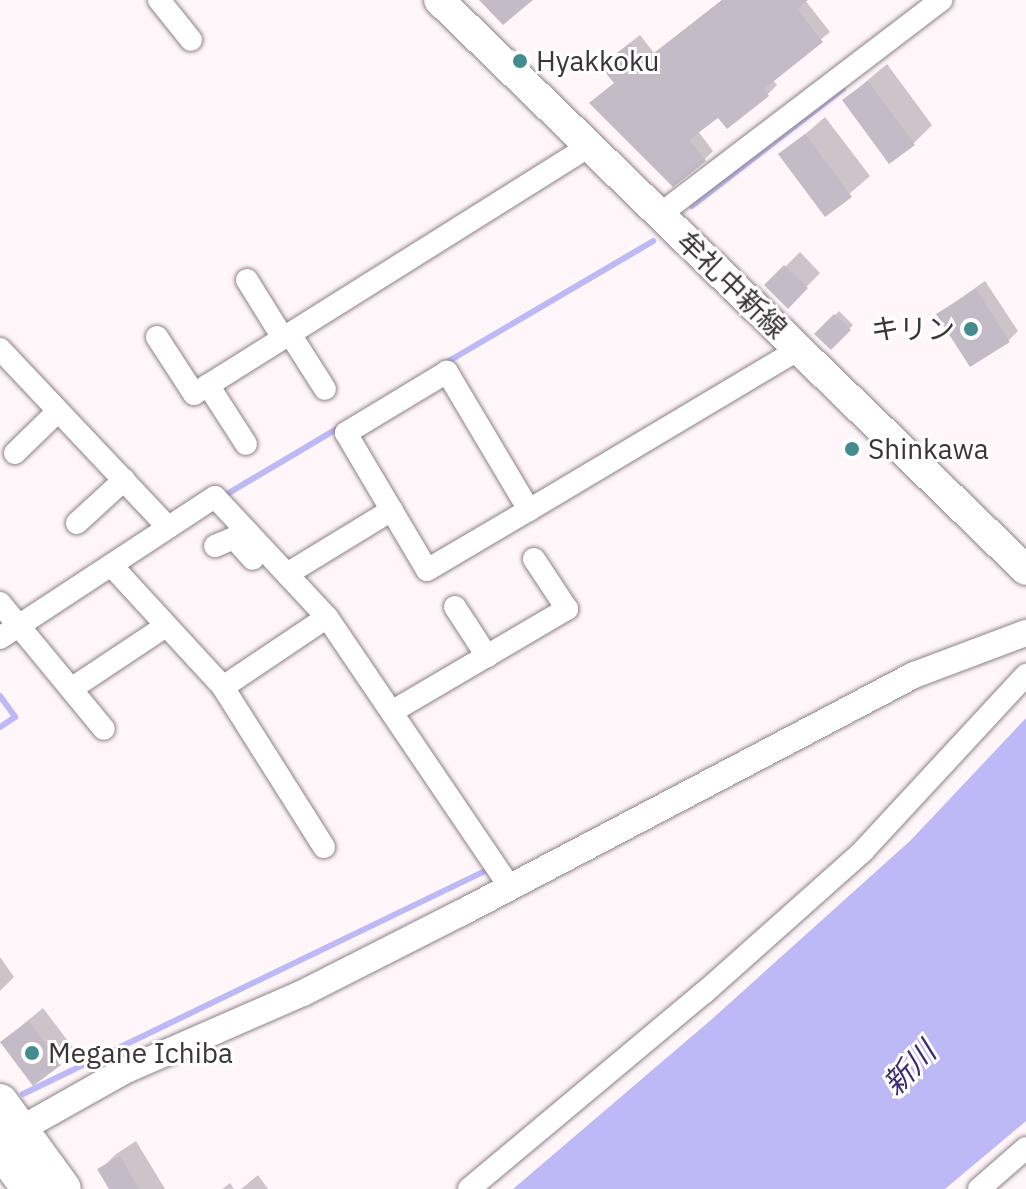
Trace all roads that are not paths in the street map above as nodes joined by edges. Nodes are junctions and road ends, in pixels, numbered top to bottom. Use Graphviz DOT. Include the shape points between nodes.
graph roads {
  1 [pos="159,0"];
  2 [pos="439,0"];
  3 [pos="941,0"];
  4 [pos="191,40"];
  5 [pos="589,146"];
  6 [pos="659,215"];
  7 [pos="247,280"];
  8 [pos="286,336"];
  9 [pos="157,337"];
  10 [pos="0,349"];
  11 [pos="799,349"];
  12 [pos="208,385"];
  13 [pos="325,389"];
  14 [pos="58,411"];
  15 [pos="246,444"];
  16 [pos="15,453"];
  17 [pos="124,480"];
  18 [pos="392,510"];
  19 [pos="529,510"];
  20 [pos="77,523"];
  21 [pos="168,527"];
  22 [pos="215,546"];
  23 [pos="534,559"];
  24 [pos="111,565"];
  25 [pos="1026,570"];
  26 [pos="287,574"];
  27 [pos="0,603"];
  28 [pos="455,607"];
  29 [pos="19,625"];
  30 [pos="166,626"];
  31 [pos="323,627"];
  32 [pos="1026,633"];
  33 [pos="0,638"];
  34 [pos="487,656"];
  35 [pos="1026,675"];
  36 [pos="223,687"];
  37 [pos="71,689"];
  38 [pos="393,711"];
  39 [pos="104,729"];
  40 [pos="324,847"];
  41 [pos="510,887"];
  42 [pos="5,1130"];
  43 [pos="1026,1148"];
  44 [pos="30,1189"];
  45 [pos="63,1189"];
  46 [pos="469,1189"];
  47 [pos="979,1189"];
  1 -- 4 [label="street"];
  2 -- 5 [label="main road, 牟礼中新線"];
  3 -- 6 [label="street"];
  5 -- 6 [label="main road, 牟礼中新線"];
  5 -- 8 [label="street"];
  6 -- 11 [label="main road, 牟礼中新線"];
  7 -- 8 [label="street"];
  8 -- 12 [label="street"];
  8 -- 13 [label="street"];
  9 -- 12 [label="street" via="194,394"];
  10 -- 14 [label="street"];
  11 -- 19 [label="street"];
  11 -- 25 [label="main road, 牟礼中新線"];
  12 -- 15 [label="street"];
  14 -- 16 [label="street"];
  14 -- 17 [label="street"];
  17 -- 20 [label="street"];
  17 -- 21 [label="street"];
  18 -- 19 [label="street" via="427,570"];
  18 -- 19 [label="street" via="346,433 447,372"];
  18 -- 26 [label="street"];
  21 -- 24 [label="street"];
  21 -- 26 [label="street" via="215,497"];
  22 -- 31 [label="street" via="234,538"];
  23 -- 34 [label="street" via="567,609"];
  24 -- 29 [label="street"];
  24 -- 30 [label="street"];
  26 -- 31 [label="street"];
  27 -- 29 [label="street"];
  28 -- 34 [label="street"];
  29 -- 33 [label="street"];
  29 -- 37 [label="street"];
  30 -- 36 [label="street"];
  30 -- 37 [label="street"];
  31 -- 36 [label="street"];
  31 -- 38 [label="street"];
  32 -- 41 [label="street" via="914,675"];
  34 -- 38 [label="street"];
  35 -- 46 [label="street" via="863,851 705,992"];
  36 -- 40 [label="street"];
  37 -- 39 [label="street"];
  38 -- 41 [label="street"];
  41 -- 42 [label="street" via="303,993"];
  42 -- 44 [label="highway"];
  42 -- 45 [label="highway"];
  43 -- 47 [label="street"];
}
